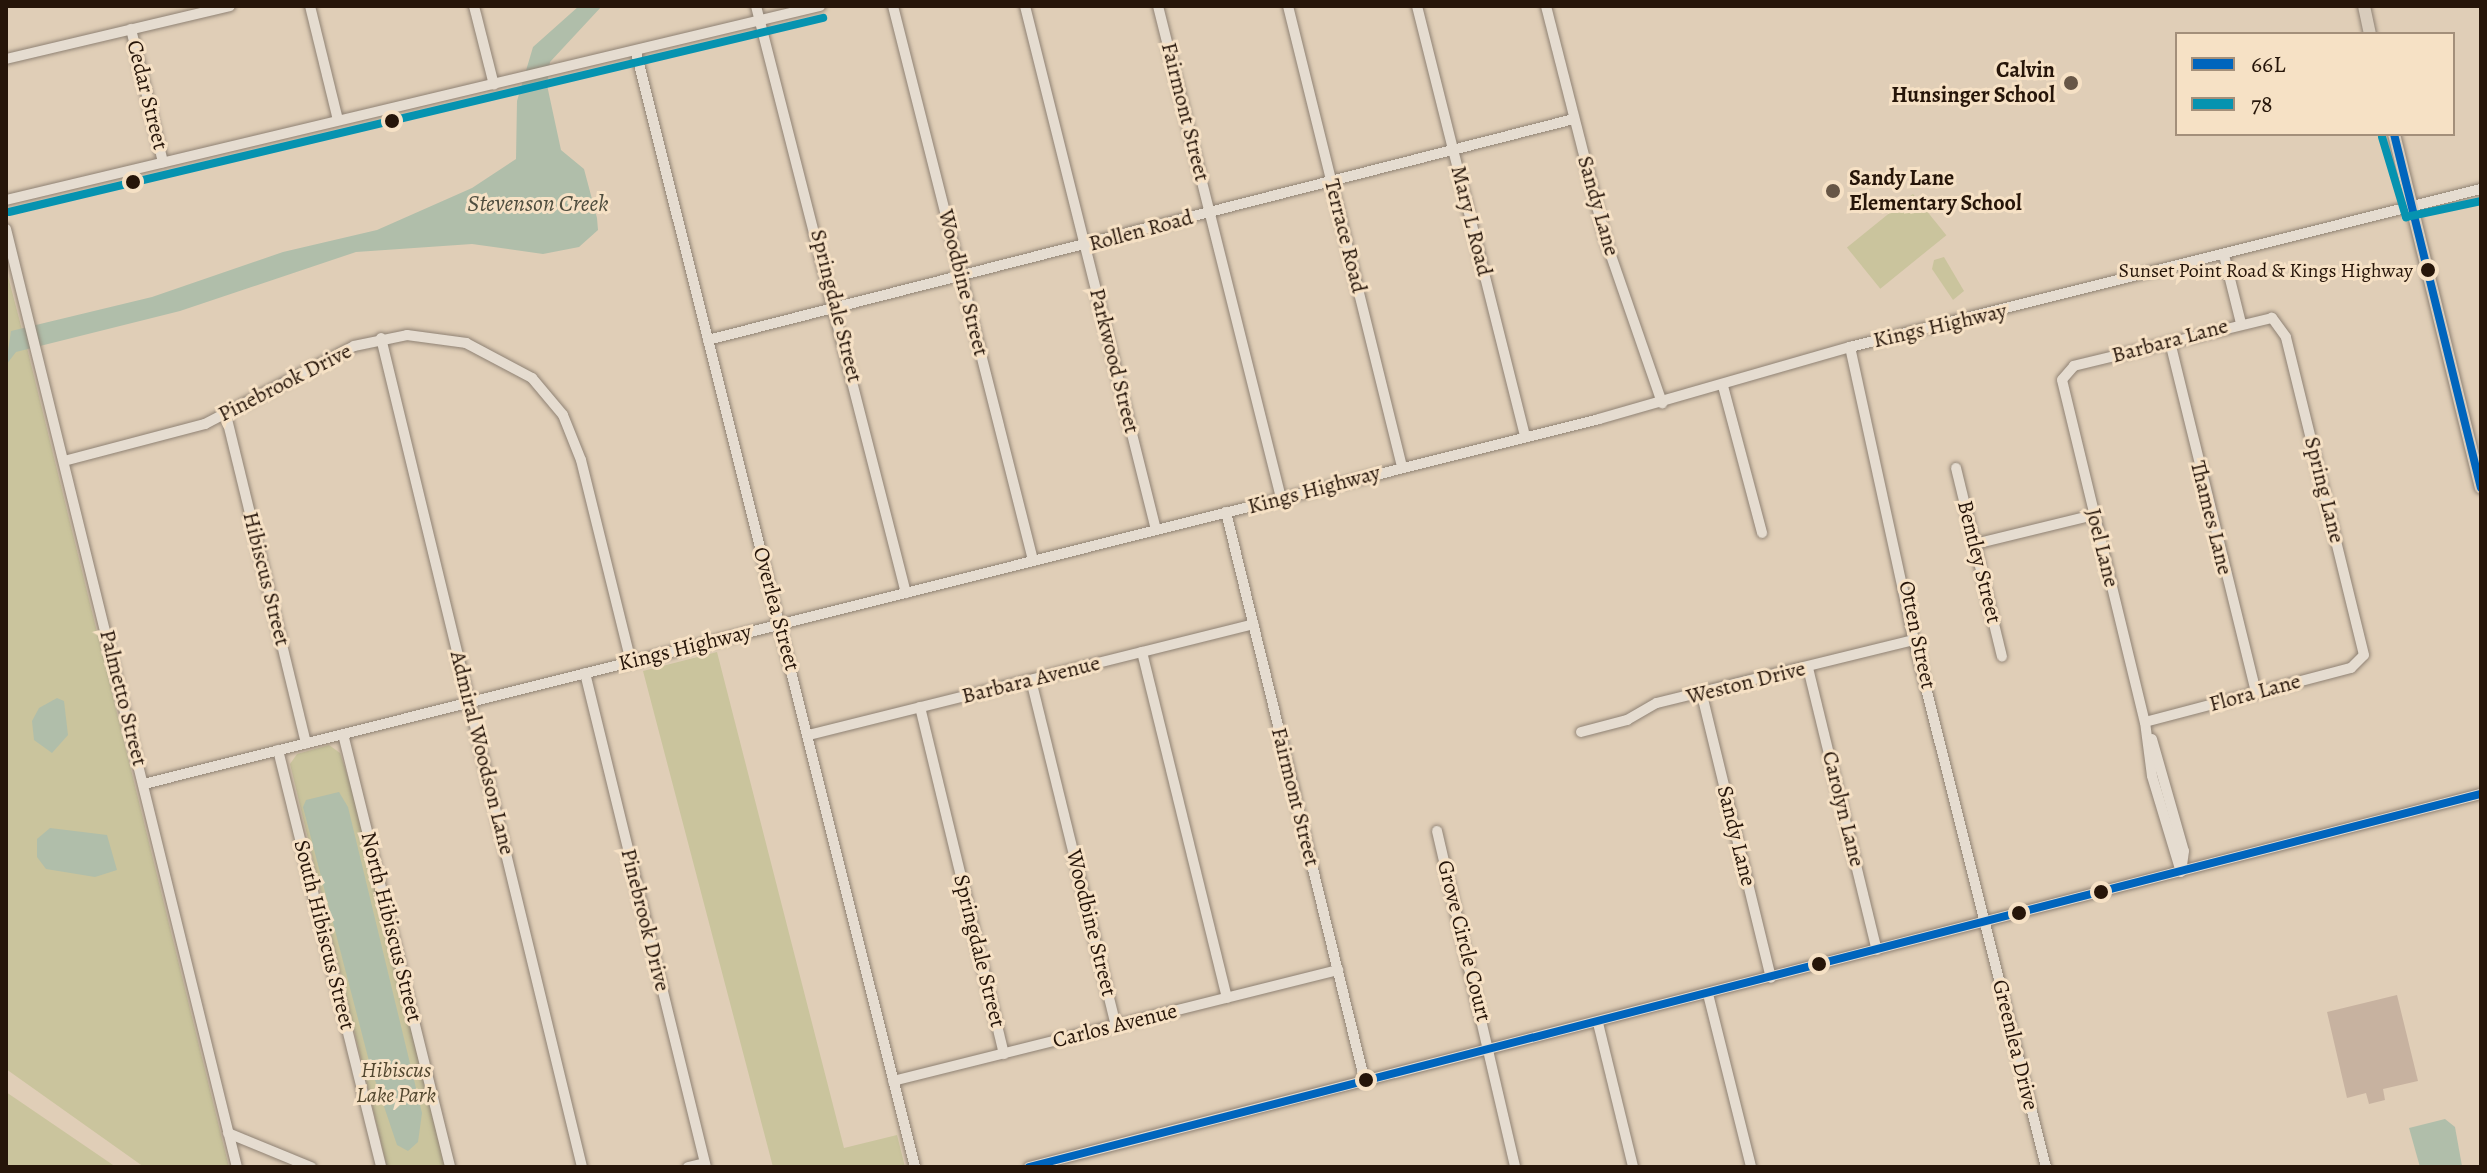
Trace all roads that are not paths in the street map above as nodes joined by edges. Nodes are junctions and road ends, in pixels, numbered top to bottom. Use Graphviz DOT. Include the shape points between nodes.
graph roads {
  1 [pos="230,6"];
  2 [pos="310,6"];
  3 [pos="474,6"];
  4 [pos="756,6"];
  5 [pos="820,6"];
  6 [pos="893,6"];
  7 [pos="1025,6"];
  8 [pos="1158,6"];
  9 [pos="1288,6"];
  10 [pos="1417,6"];
  11 [pos="1546,6"];
  12 [pos="2364,6"];
  13 [pos="764,20"];
  14 [pos="131,29"];
  15 [pos="2370,32"];
  16 [pos="636,52"];
  17 [pos="6,59"];
  18 [pos="494,85"];
  19 [pos="1574,119"];
  20 [pos="338,120"];
  21 [pos="2394,136"];
  22 [pos="1453,150"];
  23 [pos="163,162"];
  24 [pos="1331,182"];
  25 [pos="2481,189"];
  26 [pos="6,200"];
  27 [pos="2412,207"];
  28 [pos="1210,213"];
  29 [pos="6,229"];
  30 [pos="1085,246"];
  31 [pos="2224,255"];
  32 [pos="961,275"];
  33 [pos="836,308"];
  34 [pos="2279,322"];
  35 [pos="2241,323"];
  36 [pos="381,338"];
  37 [pos="708,340"];
  38 [pos="2170,342"];
  39 [pos="1850,347"];
  40 [pos="2064,373"];
  41 [pos="1723,386"];
  42 [pos="1662,403"];
  43 [pos="226,415"];
  44 [pos="1525,436"];
  45 [pos="64,461"];
  46 [pos="1402,467"];
  47 [pos="1956,468"];
  48 [pos="2481,487"];
  49 [pos="1281,498"];
  50 [pos="1226,512"];
  51 [pos="2094,515"];
  52 [pos="1156,530"];
  53 [pos="1762,533"];
  54 [pos="1975,544"];
  55 [pos="1033,560"];
  56 [pos="906,593"];
  57 [pos="1253,624"];
  58 [pos="780,625"];
  59 [pos="1914,640"];
  60 [pos="1142,652"];
  61 [pos="2002,656"];
  62 [pos="2362,661"];
  63 [pos="631,662"];
  64 [pos="1808,668"];
  65 [pos="585,673"];
  66 [pos="1031,680"];
  67 [pos="2256,693"];
  68 [pos="1702,695"];
  69 [pos="470,704"];
  70 [pos="920,707"];
  71 [pos="2145,722"];
  72 [pos="1581,732"];
  73 [pos="343,734"];
  74 [pos="809,735"];
  75 [pos="306,743"];
  76 [pos="278,750"];
  77 [pos="144,784"];
  78 [pos="2481,794"];
  79 [pos="1437,831"];
  80 [pos="2181,872"];
  81 [pos="1985,923"];
  82 [pos="1877,950"];
  83 [pos="1338,970"];
  84 [pos="1771,978"];
  85 [pos="1708,994"];
  86 [pos="1227,998"];
  87 [pos="1598,1023"];
  88 [pos="1116,1026"];
  89 [pos="1487,1051"];
  90 [pos="1004,1054"];
  91 [pos="893,1081"];
  92 [pos="1365,1082"];
  93 [pos="228,1133"];
  94 [pos="705,1165"];
  95 [pos="237,1167"];
  96 [pos="311,1167"];
  97 [pos="381,1167"];
  98 [pos="450,1167"];
  99 [pos="582,1167"];
  100 [pos="688,1167"];
  101 [pos="915,1167"];
  102 [pos="1029,1167"];
  103 [pos="1515,1167"];
  104 [pos="1633,1167"];
  105 [pos="1751,1167"];
  106 [pos="2046,1167"];
  1 -- 14 [label="street"];
  2 -- 20 [label="street"];
  3 -- 18 [label="street"];
  4 -- 13 [label="street, Springdale Street"];
  5 -- 13 [label="street"];
  6 -- 32 [label="street, Woodbine Street"];
  7 -- 30 [label="street, Parkwood Street"];
  8 -- 28 [label="street, Fairmont Street"];
  9 -- 24 [label="street, Terrace Road"];
  10 -- 22 [label="street, Mary L Road"];
  11 -- 19 [label="street, Sandy Lane"];
  12 -- 15 [label="main road"];
  13 -- 16 [label="street"];
  13 -- 33 [label="street, Springdale Street"];
  14 -- 17 [label="street"];
  14 -- 23 [label="street, Cedar Street"];
  16 -- 18 [label="street"];
  16 -- 37 [label="street, Overlea Street"];
  18 -- 20 [label="street"];
  19 -- 22 [label="street, Rollen Road"];
  19 -- 42 [label="street, Sandy Lane" via="1605,238"];
  20 -- 23 [label="street"];
  21 -- 27 [label="main road"];
  22 -- 24 [label="street, Rollen Road"];
  22 -- 44 [label="street, Mary L Road"];
  23 -- 26 [label="street"];
  24 -- 28 [label="street, Rollen Road"];
  24 -- 46 [label="street, Terrace Road"];
  25 -- 27 [label="street, Kings Highway"];
  27 -- 31 [label="street, Kings Highway"];
  27 -- 48 [label="main road"];
  28 -- 30 [label="street, Rollen Road"];
  28 -- 49 [label="street, Fairmont Street"];
  29 -- 45 [label="street, Palmetto Street"];
  30 -- 32 [label="street, Rollen Road"];
  30 -- 52 [label="street, Parkwood Street"];
  31 -- 35 [label="street"];
  31 -- 39 [label="street, Kings Highway"];
  32 -- 33 [label="street, Rollen Road"];
  32 -- 55 [label="street, Woodbine Street"];
  33 -- 37 [label="street, Rollen Road"];
  33 -- 56 [label="street, Springdale Street"];
  34 -- 35 [label="street, Barbara Lane" via="2263,317"];
  34 -- 62 [label="street, Spring Lane"];
  35 -- 38 [label="street, Barbara Lane"];
  36 -- 43 [label="street, Pinebrook Drive" via="324,359"];
  36 -- 63 [label="street, Pinebrook Drive" via="439,336 489,351 532,378 563,415 581,460"];
  36 -- 69 [label="street, Admiral Woodson Lane"];
  37 -- 58 [label="street, Overlea Street"];
  38 -- 40 [label="street, Barbara Lane"];
  38 -- 67 [label="street, Thames Lane"];
  39 -- 41 [label="street, Kings Highway"];
  39 -- 59 [label="street, Otten Street"];
  40 -- 51 [label="street, Joel Lane"];
  41 -- 42 [label="street, Kings Highway"];
  41 -- 53 [label="street"];
  42 -- 44 [label="street, Kings Highway"];
  43 -- 45 [label="street, Pinebrook Drive"];
  43 -- 75 [label="street, Hibiscus Street"];
  44 -- 46 [label="street, Kings Highway"];
  45 -- 77 [label="street, Palmetto Street"];
  46 -- 49 [label="street, Kings Highway"];
  47 -- 54 [label="street, Bentley Street"];
  49 -- 50 [label="street, Kings Highway"];
  50 -- 52 [label="street, Kings Highway"];
  50 -- 57 [label="street, Fairmont Street"];
  51 -- 54 [label="street"];
  51 -- 71 [label="street, Joel Lane"];
  52 -- 55 [label="street, Kings Highway"];
  54 -- 61 [label="street, Bentley Street"];
  55 -- 56 [label="street, Kings Highway"];
  56 -- 58 [label="street, Kings Highway"];
  57 -- 60 [label="street, Barbara Avenue"];
  57 -- 83 [label="street, Fairmont Street"];
  58 -- 63 [label="street, Kings Highway"];
  58 -- 74 [label="street, Overlea Street"];
  59 -- 64 [label="street, Weston Drive"];
  59 -- 81 [label="street, Otten Street"];
  60 -- 66 [label="street, Barbara Avenue"];
  60 -- 86 [label="street"];
  62 -- 67 [label="street, Flora Lane"];
  63 -- 65 [label="street, Kings Highway"];
  64 -- 68 [label="street, Weston Drive"];
  64 -- 82 [label="street, Carolyn Lane"];
  65 -- 69 [label="street, Kings Highway"];
  65 -- 94 [label="street, Pinebrook Drive"];
  66 -- 70 [label="street, Barbara Avenue"];
  66 -- 88 [label="street, Woodbine Street"];
  67 -- 71 [label="street, Flora Lane"];
  68 -- 72 [label="street, Weston Drive" via="1657,703 1627,720"];
  68 -- 84 [label="street, Sandy Lane"];
  69 -- 73 [label="street, Kings Highway"];
  69 -- 99 [label="street, Admiral Woodson Lane"];
  70 -- 74 [label="street, Barbara Avenue"];
  70 -- 90 [label="street, Springdale Street"];
  71 -- 80 [label="street, Joel Lane" via="2152,776"];
  73 -- 75 [label="street, Kings Highway"];
  73 -- 98 [label="street, North Hibiscus Street"];
  74 -- 91 [label="street, Overlea Street"];
  75 -- 76 [label="street, Kings Highway"];
  76 -- 77 [label="street, Kings Highway"];
  76 -- 97 [label="street, South Hibiscus Street"];
  77 -- 93 [label="street, Palmetto Street"];
  78 -- 80 [label="street"];
  79 -- 89 [label="street, Grove Circle Court"];
  80 -- 81 [label="street"];
  81 -- 82 [label="street"];
  81 -- 106 [label="street, Greenlea Drive"];
  82 -- 84 [label="street"];
  83 -- 86 [label="street, Carlos Avenue"];
  83 -- 92 [label="street, Fairmont Street"];
  84 -- 85 [label="street"];
  85 -- 87 [label="street"];
  85 -- 105 [label="street"];
  86 -- 88 [label="street, Carlos Avenue"];
  87 -- 89 [label="street"];
  87 -- 104 [label="street"];
  88 -- 90 [label="street, Carlos Avenue"];
  89 -- 92 [label="street"];
  89 -- 103 [label="street, Grove Circle Court"];
  90 -- 91 [label="street, Carlos Avenue"];
  91 -- 101 [label="street, Overlea Street"];
  92 -- 102 [label="street"];
  93 -- 95 [label="street, Palmetto Street"];
  93 -- 96 [label="street"];
  94 -- 100 [label="street"];
}
